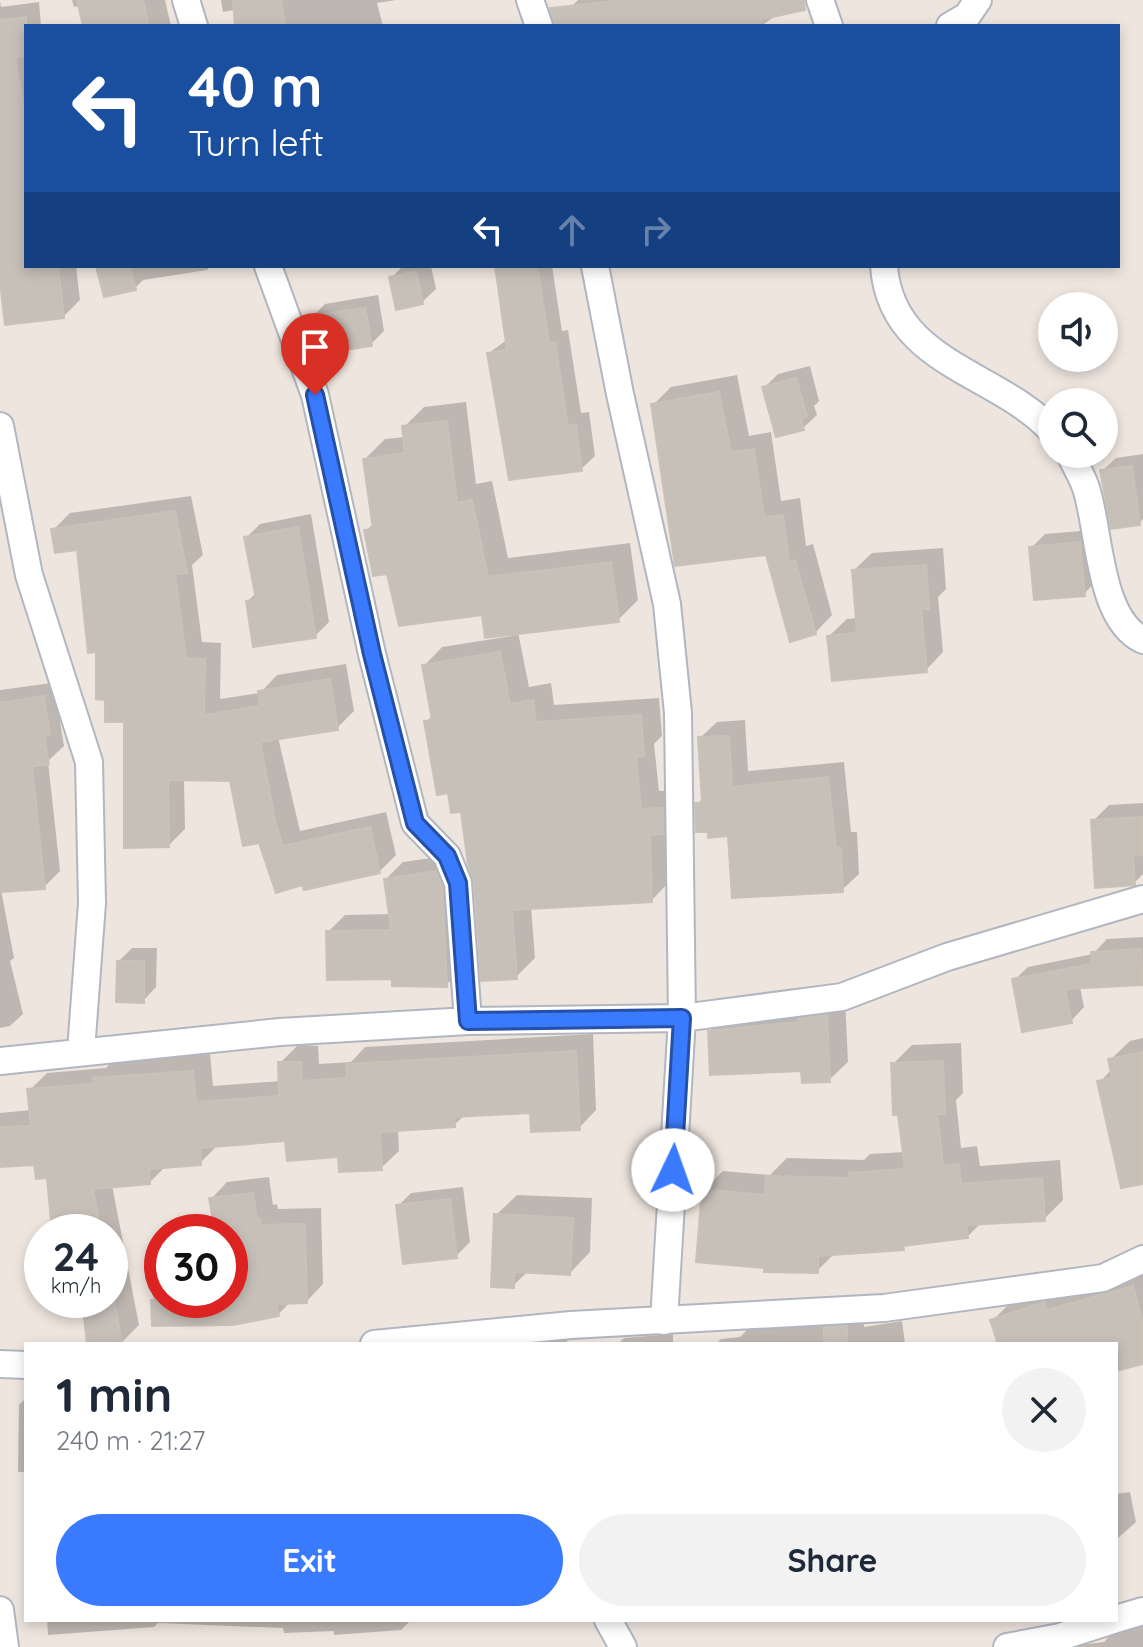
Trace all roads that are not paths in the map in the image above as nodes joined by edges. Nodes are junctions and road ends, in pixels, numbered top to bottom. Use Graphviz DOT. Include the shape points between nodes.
graph roads {
  1 [pos="186,0"];
  2 [pos="530,0"];
  3 [pos="820,0"];
  4 [pos="978,0"];
  5 [pos="193,24"];
  6 [pos="538,24"];
  7 [pos="828,24"];
  8 [pos="953,24"];
  9 [pos="269,268"];
  10 [pos="595,268"];
  11 [pos="885,268"];
  12 [pos="1038,415"];
  13 [pos="0,426"];
  14 [pos="1077,468"];
  15 [pos="1143,640"];
  16 [pos="1143,899"];
  17 [pos="682,1018"];
  18 [pos="468,1021"];
  19 [pos="81,1051"];
  20 [pos="0,1061"];
  21 [pos="1143,1259"];
  22 [pos="664,1321"];
  23 [pos="570,1335"];
  24 [pos="418,1342"];
  25 [pos="0,1364"];
  26 [pos="24,1365"];
  27 [pos="0,1610"];
  28 [pos="1143,1611"];
  29 [pos="1118,1619"];
  30 [pos="609,1622"];
  31 [pos="1109,1622"];
  32 [pos="5,1647"];
  33 [pos="623,1647"];
  34 [pos="1007,1647"];
  1 -- 5 [label="street"];
  2 -- 6 [label="street"];
  3 -- 7 [label="street"];
  4 -- 8 [label="street"];
  9 -- 18 [label="street" via="315,395 415,823 447,856 458,883"];
  10 -- 17 [label="street" via="667,604 678,713"];
  11 -- 12 [label="street" via="899,313 923,346"];
  13 -- 19 [label="street" via="29,575 89,762 92,903"];
  14 -- 15 [label="street" via="1086,488 1112,605 1132,635"];
  16 -- 17 [label="street" via="947,957 842,997"];
  17 -- 18 [label="street"];
  17 -- 22 [label="street"];
  18 -- 19 [label="street"];
  19 -- 20 [label="street"];
  21 -- 22 [label="street" via="1103,1278 1057,1286 884,1308"];
  22 -- 23 [label="street"];
  23 -- 24 [label="street"];
  25 -- 26 [label="street"];
  27 -- 32 [label="street"];
  28 -- 29 [label="street"];
  30 -- 33 [label="street"];
  31 -- 34 [label="street"];
}
